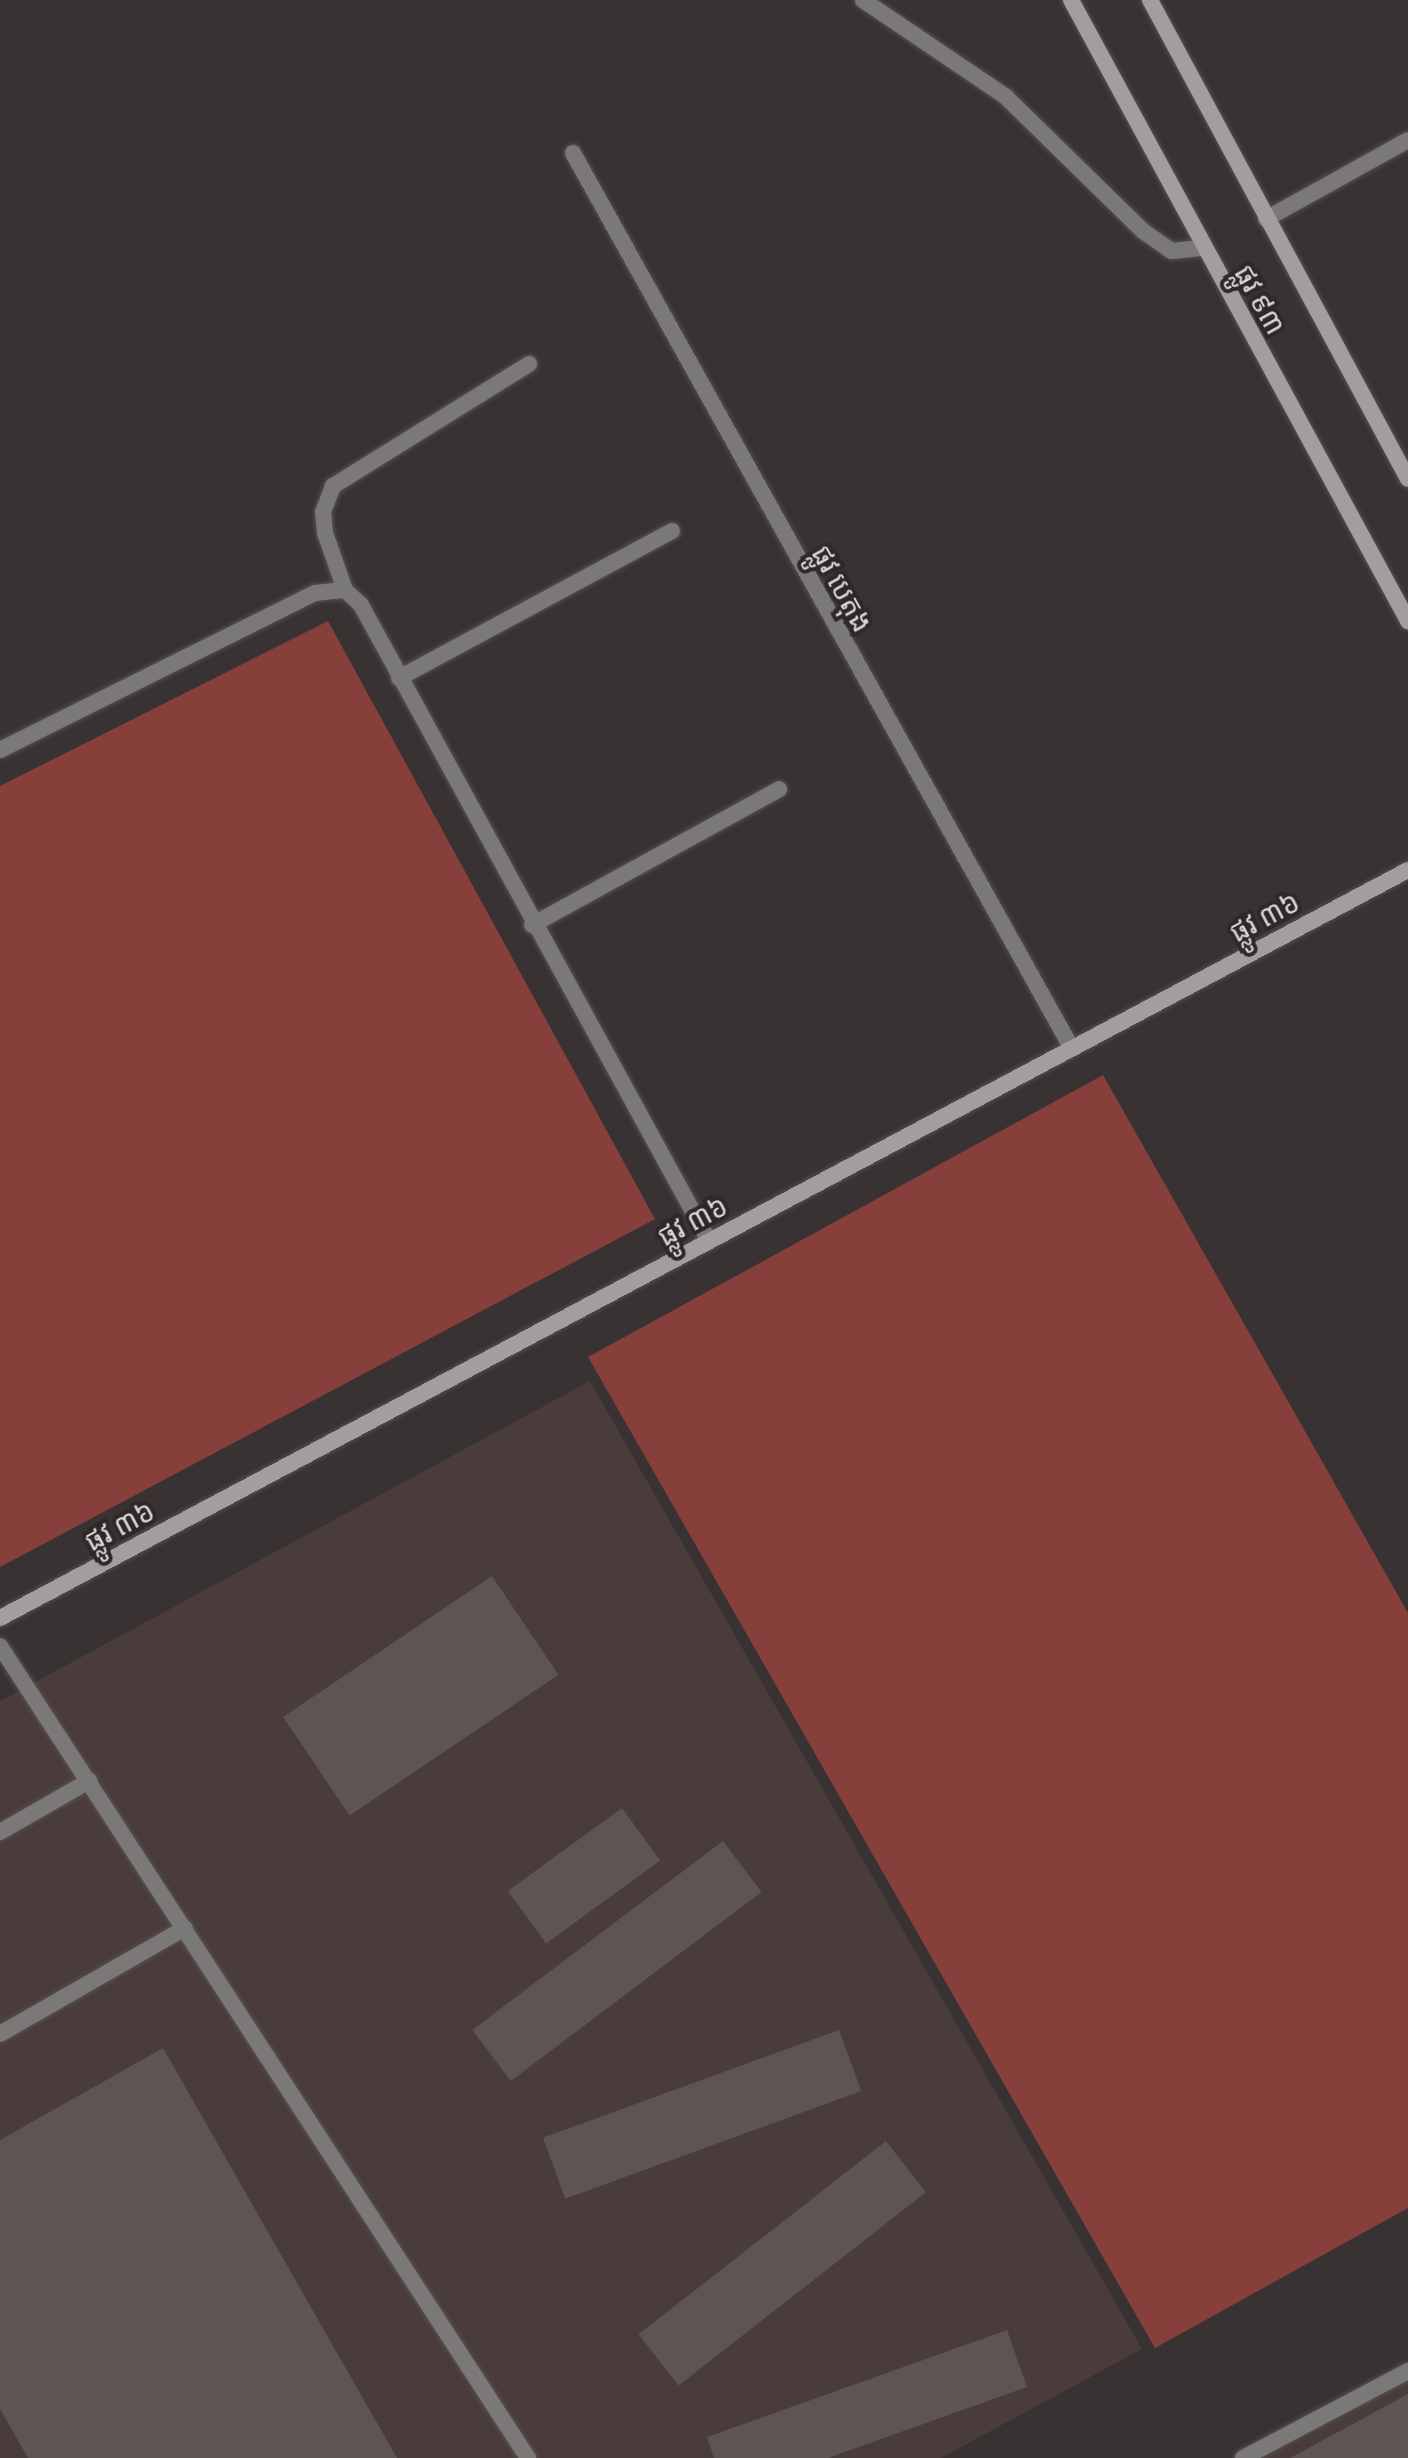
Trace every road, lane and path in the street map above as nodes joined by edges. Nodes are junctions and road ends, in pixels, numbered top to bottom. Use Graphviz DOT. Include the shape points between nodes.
graph roads {
  1 [pos="863,0"];
  2 [pos="1071,0"];
  3 [pos="1150,0"];
  4 [pos="1408,140"];
  5 [pos="573,153"];
  6 [pos="1266,219"];
  7 [pos="1203,248"];
  8 [pos="529,364"];
  9 [pos="1408,479"];
  10 [pos="672,531"];
  11 [pos="345,590"];
  12 [pos="1408,621"];
  13 [pos="399,678"];
  14 [pos="0,750"];
  15 [pos="779,789"];
  16 [pos="1408,870"];
  17 [pos="532,925"];
  18 [pos="1071,1047"];
  19 [pos="709,1241"];
  20 [pos="0,1618"];
  21 [pos="0,1646"];
  22 [pos="89,1781"];
  23 [pos="0,1832"];
  24 [pos="185,1928"];
  25 [pos="0,2034"];
  26 [pos="1408,2371"];
  27 [pos="528,2458"];
  28 [pos="1243,2458"];
  1 -- 7 [label="street" via="1006,97 1143,231 1172,251"];
  2 -- 7 [label="street, ផ្លូវ ៩៣"];
  3 -- 6 [label="street, ផ្លូវ ៩៣"];
  4 -- 6 [label="street"];
  5 -- 18 [label="street, ផ្លូវ បេតុង"];
  6 -- 9 [label="street, ផ្លូវ ៩៣"];
  7 -- 12 [label="street, ផ្លូវ ៩៣"];
  8 -- 11 [label="street" via="333,486 323,512 325,533"];
  10 -- 13 [label="street"];
  11 -- 13 [label="street" via="361,605"];
  11 -- 14 [label="street" via="315,593"];
  13 -- 17 [label="street"];
  15 -- 17 [label="street"];
  16 -- 18 [label="street, ផ្លូវ ៣៦"];
  17 -- 19 [label="street"];
  18 -- 19 [label="street, ផ្លូវ ៣៦"];
  19 -- 20 [label="street, ផ្លូវ ៣៦"];
  21 -- 22 [label="street"];
  22 -- 23 [label="street"];
  22 -- 24 [label="street"];
  24 -- 25 [label="street"];
  24 -- 27 [label="street"];
  26 -- 28 [label="street"];
}
